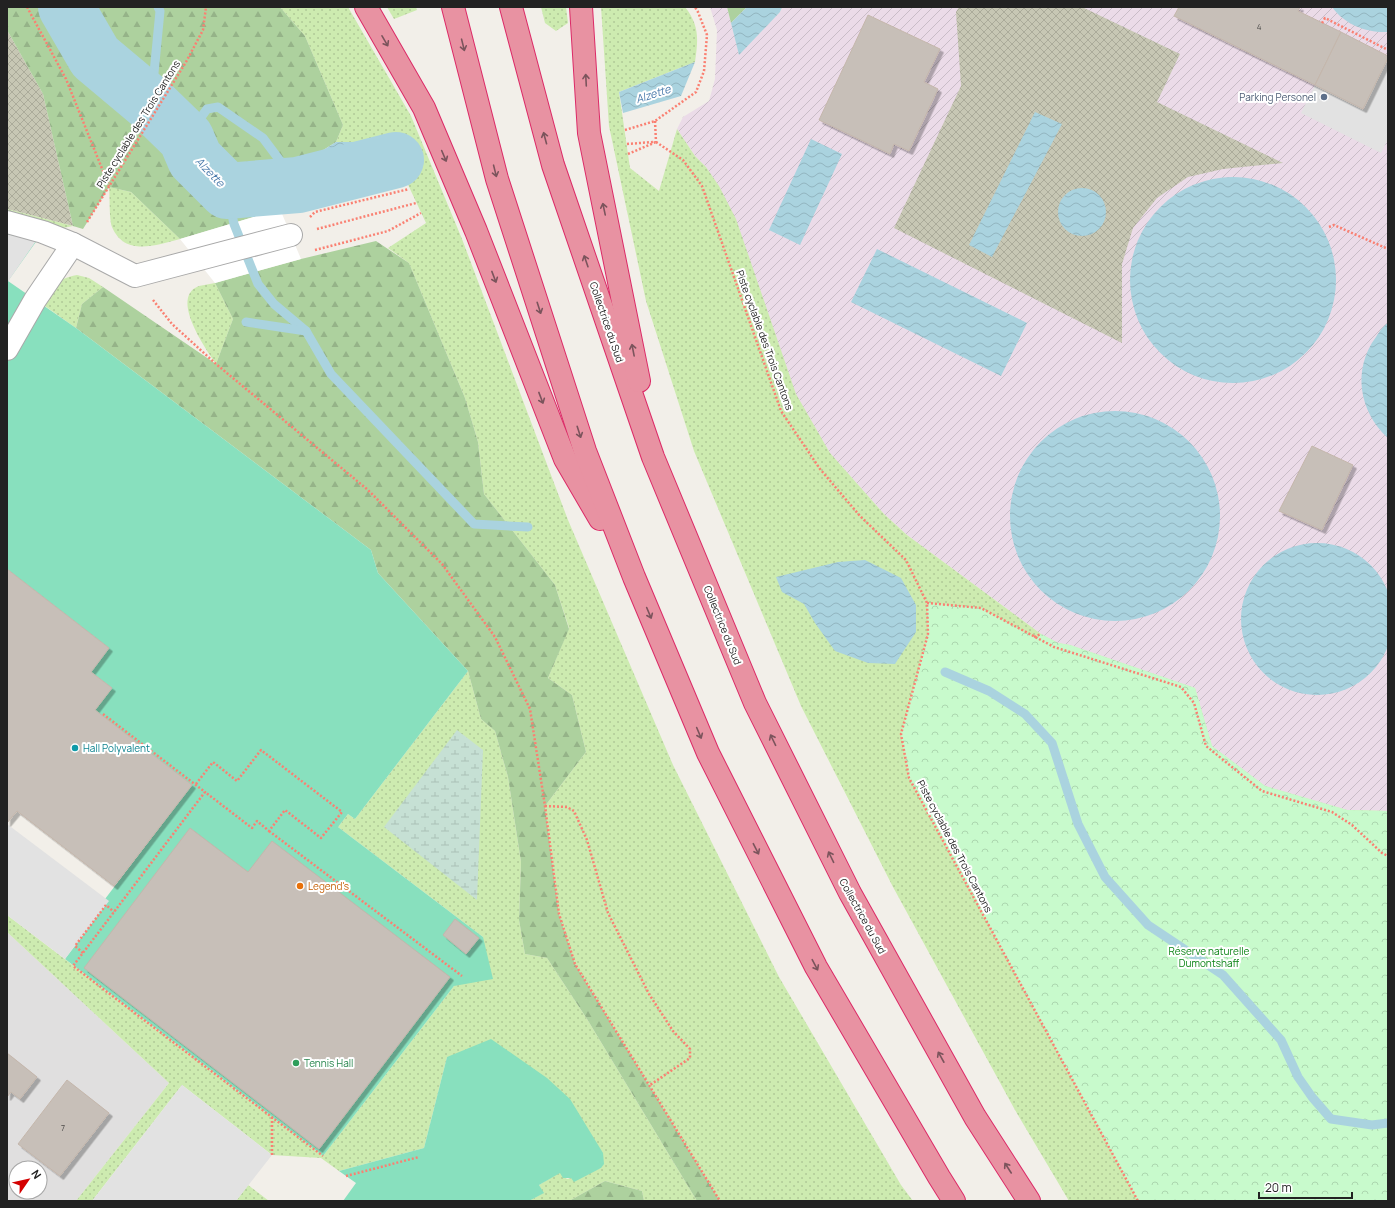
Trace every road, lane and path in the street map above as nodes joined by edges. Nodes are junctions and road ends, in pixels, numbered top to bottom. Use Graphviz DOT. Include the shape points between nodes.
graph roads {
  1 [pos="27,7"];
  2 [pos="206,7"];
  3 [pos="366,7"];
  4 [pos="453,7"];
  5 [pos="511,7"];
  6 [pos="582,7"];
  7 [pos="695,7"];
  8 [pos="1322,23"];
  9 [pos="1388,50"];
  10 [pos="655,121"];
  11 [pos="625,130"];
  12 [pos="656,142"];
  13 [pos="627,144"];
  14 [pos="628,154"];
  15 [pos="109,187"];
  16 [pos="409,189"];
  17 [pos="416,203"];
  18 [pos="421,213"];
  19 [pos="7,222"];
  20 [pos="1329,227"];
  21 [pos="291,235"];
  22 [pos="73,244"];
  23 [pos="313,250"];
  24 [pos="1388,250"];
  25 [pos="135,276"];
  26 [pos="7,349"];
  27 [pos="654,457"];
  28 [pos="634,577"];
  29 [pos="927,603"];
  30 [pos="1041,634"];
  31 [pos="1034,637"];
  32 [pos="103,714"];
  33 [pos="196,784"];
  34 [pos="205,792"];
  35 [pos="545,806"];
  36 [pos="269,830"];
  37 [pos="1388,856"];
  38 [pos="114,912"];
  39 [pos="83,953"];
  40 [pos="462,976"];
  41 [pos="650,1085"];
  42 [pos="272,1117"];
  43 [pos="272,1155"];
  44 [pos="323,1156"];
  45 [pos="419,1157"];
  46 [pos="346,1176"];
  47 [pos="720,1201"];
  48 [pos="954,1201"];
  49 [pos="1029,1201"];
  50 [pos="1138,1201"];
  1 -- 15 [label="path" via="66,79"];
  2 -- 15 [label="path, Piste cyclable des Trois Cantons" via="203,30 186,62"];
  3 -- 28 [label="highway, one-way" via="424,108 476,231 565,459"];
  4 -- 28 [label="highway, one-way" via="500,187 585,451"];
  27 -- 5 [label="highway, Collectrice du Sud, one-way" via="553,165"];
  27 -- 6 [label="highway, one-way" via="589,133"];
  7 -- 10 [label="path" via="707,35 704,71 696,92"];
  8 -- 9 [label="path" via="1325,18"];
  10 -- 11 [label="path"];
  10 -- 12 [label="path"];
  12 -- 13 [label="path"];
  12 -- 14 [label="path"];
  12 -- 29 [label="path, Piste cyclable des Trois Cantons" via="683,160 702,186 781,411 820,469 860,516 906,560"];
  15 -- 22 [label="path, Piste cyclable des Trois Cantons"];
  16 -- 21 [label="path" via="315,212"];
  17 -- 21 [label="path"];
  18 -- 23 [label="path" via="388,231"];
  19 -- 22 [label="lane"];
  20 -- 24 [label="path" via="1334,225"];
  21 -- 25 [label="lane"];
  22 -- 25 [label="lane"];
  22 -- 26 [label="lane" via="35,300"];
  25 -- 35 [label="path" via="172,324 216,364 368,490 442,564 495,637 530,709"];
  49 -- 27 [label="highway, Collectrice du Sud, one-way" via="975,1117 850,894 755,703"];
  28 -- 48 [label="highway, one-way" via="708,753 816,967"];
  29 -- 31 [label="path" via="981,608"];
  29 -- 50 [label="path, Piste cyclable des Trois Cantons" via="928,634 901,734 909,778"];
  30 -- 31 [label="path"];
  31 -- 37 [label="path" via="1054,647 1181,687 1194,703 1206,746 1262,791 1332,812 1352,825"];
  32 -- 33 [label="path"];
  33 -- 34 [label="path"];
  33 -- 36 [label="path" via="213,762 237,781 261,750 342,812 321,838 285,810"];
  34 -- 36 [label="path" via="252,828 258,821"];
  34 -- 38 [label="path"];
  35 -- 41 [label="path" via="559,914 575,964"];
  35 -- 41 [label="path" via="567,806 574,811 587,840 608,913 649,994 673,1031 690,1049 690,1058"];
  36 -- 40 [label="path"];
  38 -- 39 [label="path"];
  38 -- 39 [label="path" via="106,905 74,946"];
  39 -- 42 [label="path" via="73,966"];
  41 -- 47 [label="path"];
  42 -- 43 [label="path"];
  42 -- 44 [label="path"];
  45 -- 46 [label="path"];
}
